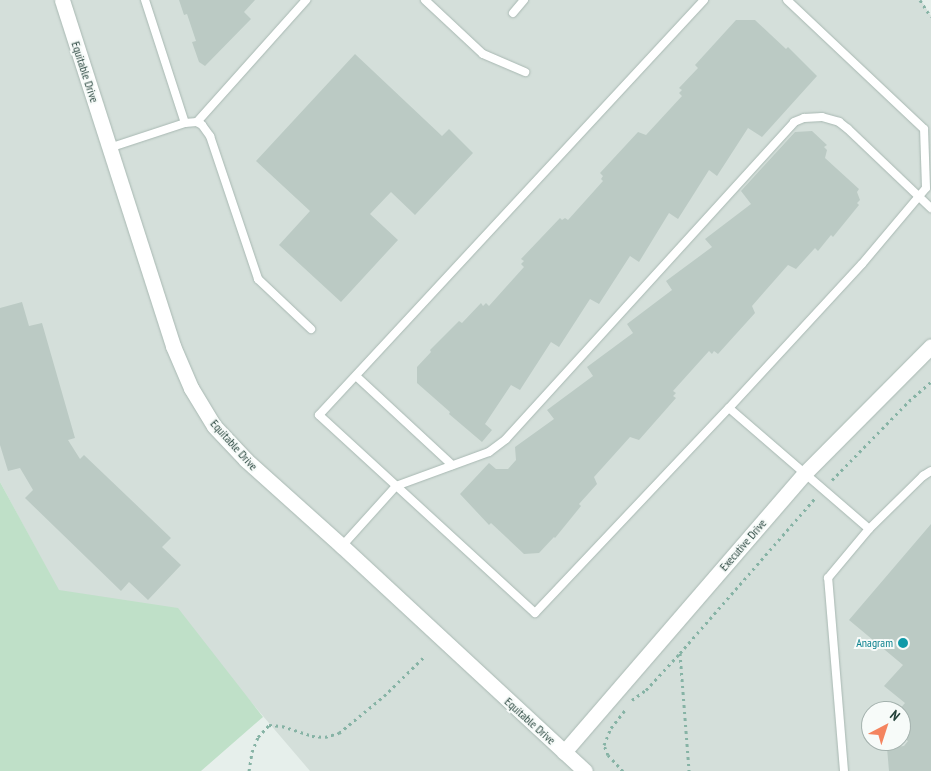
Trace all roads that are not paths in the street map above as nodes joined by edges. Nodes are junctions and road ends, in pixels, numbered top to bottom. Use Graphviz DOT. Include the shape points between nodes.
graph roads {
  1 [pos="62,0"];
  2 [pos="144,0"];
  3 [pos="306,0"];
  4 [pos="425,0"];
  5 [pos="524,0"];
  6 [pos="704,0"];
  7 [pos="787,0"];
  8 [pos="513,13"];
  9 [pos="525,72"];
  10 [pos="184,122"];
  11 [pos="197,122"];
  12 [pos="109,148"];
  13 [pos="920,196"];
  14 [pos="931,208"];
  15 [pos="311,329"];
  16 [pos="931,346"];
  17 [pos="356,376"];
  18 [pos="730,408"];
  19 [pos="452,465"];
  20 [pos="931,471"];
  21 [pos="804,474"];
  22 [pos="396,486"];
  23 [pos="869,529"];
  24 [pos="342,546"];
  25 [pos="564,752"];
  26 [pos="585,771"];
  27 [pos="844,771"];
  1 -- 12 [label="street, Equitable Drive"];
  2 -- 10 [label="lane"];
  3 -- 11 [label="lane"];
  4 -- 9 [label="lane" via="483,54"];
  5 -- 8 [label="lane"];
  6 -- 17 [label="lane"];
  7 -- 13 [label="lane" via="924,129 926,188"];
  10 -- 11 [label="lane"];
  10 -- 12 [label="lane"];
  11 -- 15 [label="lane" via="210,136 258,280"];
  12 -- 24 [label="street, Equitable Drive" via="173,346 191,388 214,426 246,460"];
  13 -- 14 [label="lane"];
  13 -- 18 [label="lane"];
  13 -- 19 [label="lane" via="838,122 822,117 794,122 506,439 489,452"];
  16 -- 21 [label="street, Executive Drive"];
  17 -- 19 [label="lane"];
  17 -- 22 [label="lane" via="319,415"];
  18 -- 21 [label="lane"];
  18 -- 22 [label="lane" via="535,613"];
  19 -- 22 [label="lane"];
  20 -- 23 [label="lane"];
  21 -- 23 [label="lane"];
  21 -- 25 [label="street, Executive Drive"];
  22 -- 24 [label="lane"];
  23 -- 27 [label="lane" via="828,578"];
  24 -- 25 [label="street, Equitable Drive"];
  25 -- 26 [label="street, Equitable Drive"];
}
